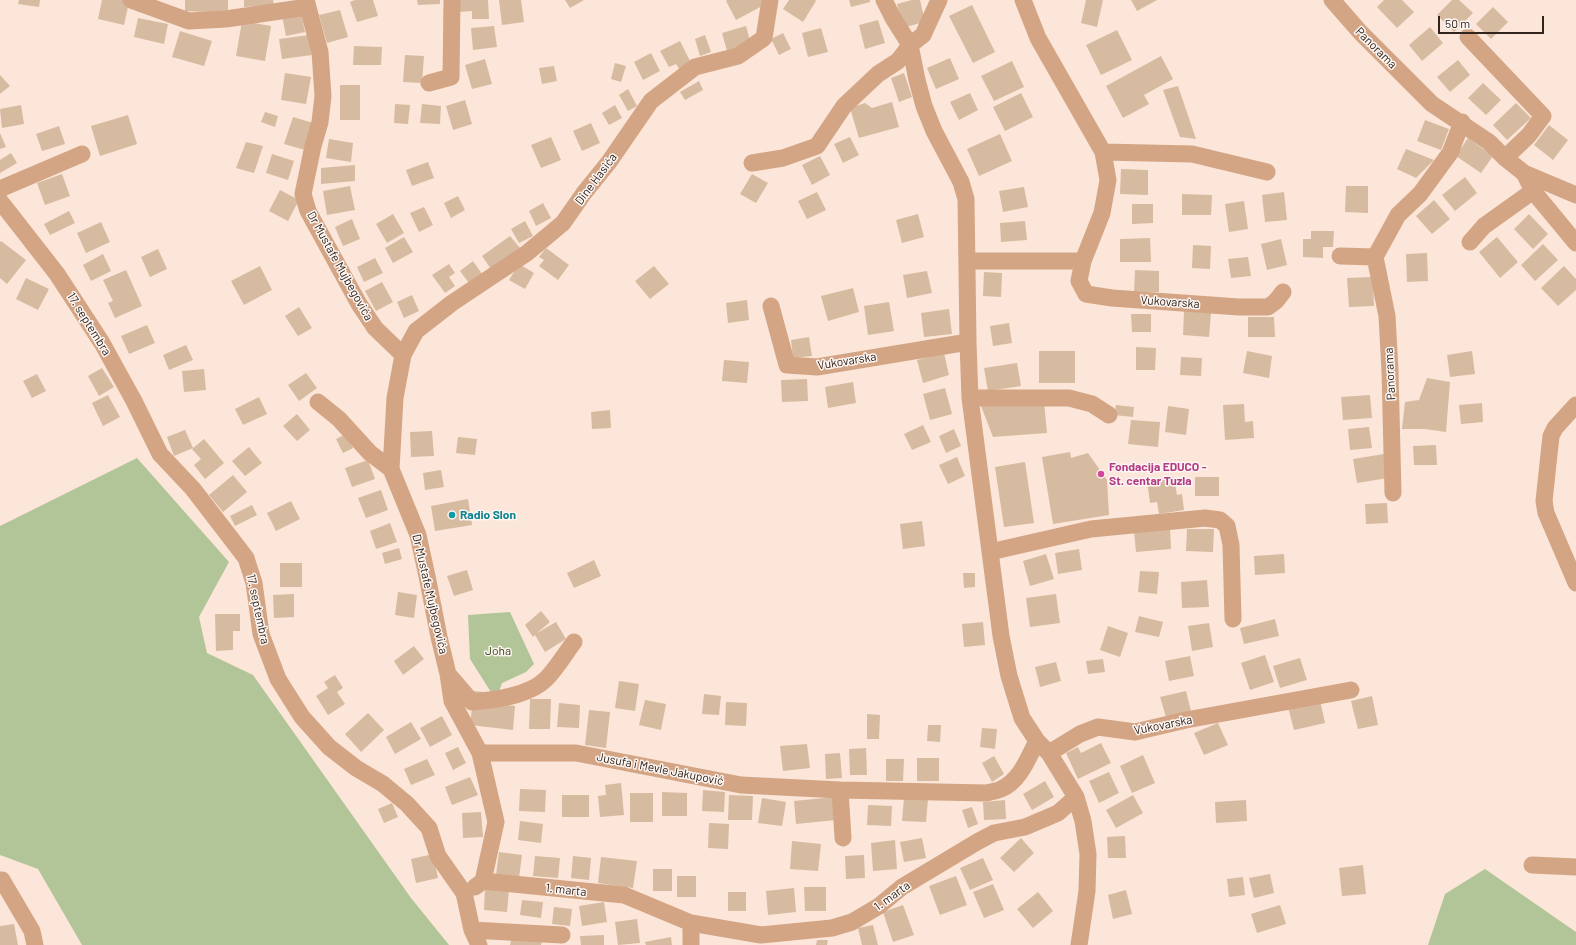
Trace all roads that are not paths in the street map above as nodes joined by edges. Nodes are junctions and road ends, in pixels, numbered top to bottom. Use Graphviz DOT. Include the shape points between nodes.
graph roads {
  1 [pos="131,0"];
  2 [pos="452,0"];
  3 [pos="770,0"];
  4 [pos="884,0"];
  5 [pos="939,0"];
  6 [pos="1023,0"];
  7 [pos="1332,0"];
  8 [pos="307,4"];
  9 [pos="1468,37"];
  10 [pos="910,45"];
  11 [pos="429,83"];
  12 [pos="1462,122"];
  13 [pos="1103,152"];
  14 [pos="82,154"];
  15 [pos="1505,158"];
  16 [pos="752,163"];
  17 [pos="1267,172"];
  18 [pos="1524,173"];
  19 [pos="0,189"];
  20 [pos="1533,191"];
  21 [pos="1576,195"];
  22 [pos="0,201"];
  23 [pos="1470,242"];
  24 [pos="1576,243"];
  25 [pos="1340,256"];
  26 [pos="1375,257"];
  27 [pos="967,261"];
  28 [pos="1083,262"];
  29 [pos="1282,292"];
  30 [pos="771,306"];
  31 [pos="968,342"];
  32 [pos="403,355"];
  33 [pos="970,398"];
  34 [pos="318,402"];
  35 [pos="1576,405"];
  36 [pos="1109,415"];
  37 [pos="390,469"];
  38 [pos="1393,492"];
  39 [pos="990,552"];
  40 [pos="1576,583"];
  41 [pos="1234,619"];
  42 [pos="574,642"];
  43 [pos="448,674"];
  44 [pos="1351,690"];
  45 [pos="1037,741"];
  46 [pos="480,753"];
  47 [pos="1049,753"];
  48 [pos="840,790"];
  49 [pos="1076,797"];
  50 [pos="843,838"];
  51 [pos="1532,865"];
  52 [pos="1576,867"];
  53 [pos="1,880"];
  54 [pos="483,881"];
  55 [pos="464,893"];
  56 [pos="691,923"];
  57 [pos="562,935"];
  58 [pos="475,938"];
  59 [pos="35,945"];
  60 [pos="691,945"];
  61 [pos="1080,945"];
  1 -- 8 [label="street, Dr Mustafe Mujbegovića" via="189,21 226,19"];
  2 -- 11 [label="street" via="451,77"];
  3 -- 32 [label="street, Dine Hasića" via="764,38 738,56 695,67 651,100 564,223 527,253 452,303 416,331"];
  4 -- 10 [label="street"];
  5 -- 10 [label="street" via="923,35"];
  6 -- 13 [label="street, Vukovarska" via="1038,38"];
  7 -- 12 [label="street, Panorama" via="1432,104"];
  8 -- 32 [label="street, Dr Mustafe Mujbegovića" via="320,52 323,96 320,122 303,194 308,211 359,304 375,328"];
  9 -- 15 [label="street" via="1543,116 1529,135"];
  10 -- 16 [label="street" via="898,61 878,74 844,106 817,146 783,158"];
  10 -- 27 [label="street" via="924,106 961,182 966,199"];
  12 -- 15 [label="street, Panorama"];
  12 -- 26 [label="street" via="1450,153 1420,194 1398,214"];
  13 -- 17 [label="street" via="1192,154"];
  13 -- 28 [label="street, Vukovarska" via="1108,180 1102,213"];
  14 -- 19 [label="street"];
  15 -- 18 [label="street, Panorama"];
  18 -- 20 [label="street, Panorama"];
  18 -- 21 [label="street, Panorama"];
  20 -- 23 [label="street" via="1484,226"];
  20 -- 24 [label="street, Panorama"];
  22 -- 55 [label="street, 17. septembra" via="57,274 102,343 160,454 194,488 246,558 254,584 261,634 278,678 302,717 329,747 407,804 429,828 438,856"];
  25 -- 26 [label="street"];
  26 -- 38 [label="street, Panorama" via="1386,316"];
  27 -- 28 [label="street"];
  27 -- 31 [label="street"];
  28 -- 29 [label="street, Vukovarska" via="1079,281 1086,294 1239,307 1268,307"];
  30 -- 31 [label="street, Vukovarska" via="787,366 817,367"];
  31 -- 33 [label="street"];
  32 -- 37 [label="street, Dr Mustafe Mujbegovića" via="395,398"];
  33 -- 36 [label="street" via="1069,398 1092,404"];
  33 -- 39 [label="street"];
  34 -- 37 [label="street" via="339,419 370,454"];
  35 -- 40 [label="street" via="1551,436 1544,501 1546,514"];
  37 -- 43 [label="street, Dr Mustafe Mujbegovića" via="418,535"];
  39 -- 41 [label="street" via="1091,529 1190,519 1220,520 1227,526 1231,544"];
  39 -- 45 [label="street" via="1009,676 1022,718"];
  42 -- 43 [label="street, Dr Mustafe Mujbegovića" via="545,680 523,693 496,700 472,702"];
  43 -- 46 [label="street, Dr Mustafe Mujbegovića" via="452,700"];
  44 -- 47 [label="street, Vukovarska" via="1134,732 1098,727 1080,734"];
  45 -- 47 [label="street"];
  45 -- 48 [label="street, Jusufa i Mevle Jakupović" via="1018,776 1001,789 986,793"];
  46 -- 48 [label="street, Jusufa i Mevle Jakupović" via="576,753 741,785"];
  46 -- 54 [label="street, Dr Mustafe Mujbegovića" via="496,822"];
  47 -- 49 [label="street"];
  48 -- 50 [label="street"];
  49 -- 56 [label="street, 1. marta" via="1058,813 1025,827 994,833 977,842 902,887 879,906 852,922 832,928 761,935"];
  49 -- 61 [label="street" via="1088,854 1087,891"];
  51 -- 52 [label="street"];
  53 -- 59 [label="street" via="32,931"];
  54 -- 55 [label="street"];
  54 -- 56 [label="street, 1. marta" via="624,895"];
  55 -- 58 [label="street, 17. septembra"];
  56 -- 60 [label="street"];
  57 -- 58 [label="street"];
}
